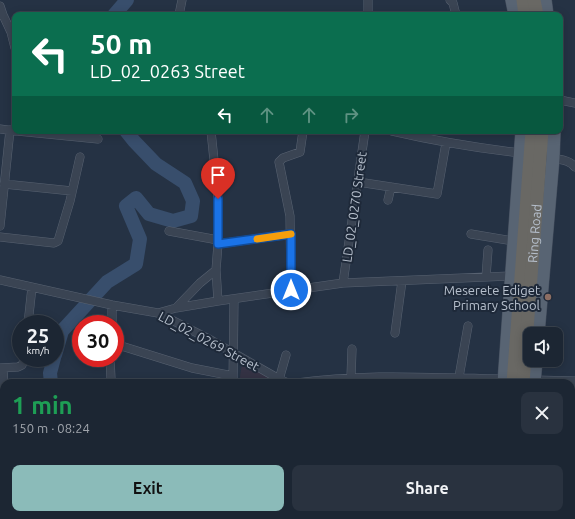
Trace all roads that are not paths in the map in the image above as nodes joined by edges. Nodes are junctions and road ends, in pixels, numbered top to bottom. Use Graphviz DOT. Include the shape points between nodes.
graph roads {
  1 [pos="182,0"];
  2 [pos="368,0"];
  3 [pos="450,0"];
  4 [pos="512,0"];
  5 [pos="523,0"];
  6 [pos="534,0"];
  7 [pos="544,0"];
  8 [pos="1,12"];
  9 [pos="180,12"];
  10 [pos="368,12"];
  11 [pos="456,12"];
  12 [pos="514,12"];
  13 [pos="525,12"];
  14 [pos="536,12"];
  15 [pos="547,12"];
  16 [pos="12,30"];
  17 [pos="563,101"];
  18 [pos="575,104"];
  19 [pos="0,129"];
  20 [pos="12,131"];
  21 [pos="13,134"];
  22 [pos="48,134"];
  23 [pos="211,134"];
  24 [pos="303,134"];
  25 [pos="365,134"];
  26 [pos="407,134"];
  27 [pos="522,134"];
  28 [pos="532,134"];
  29 [pos="542,134"];
  30 [pos="554,134"];
  31 [pos="98,139"];
  32 [pos="446,142"];
  33 [pos="521,152"];
  34 [pos="80,157"];
  35 [pos="553,158"];
  36 [pos="575,167"];
  37 [pos="358,182"];
  38 [pos="4,184"];
  39 [pos="391,187"];
  40 [pos="72,191"];
  41 [pos="388,200"];
  42 [pos="0,226"];
  43 [pos="169,231"];
  44 [pos="291,234"];
  45 [pos="471,234"];
  46 [pos="0,238"];
  47 [pos="513,241"];
  48 [pos="218,242"];
  49 [pos="488,250"];
  50 [pos="216,270"];
  51 [pos="511,276"];
  52 [pos="486,277"];
  53 [pos="0,280"];
  54 [pos="402,281"];
  55 [pos="343,283"];
  56 [pos="32,287"];
  57 [pos="291,290"];
  58 [pos="234,299"];
  59 [pos="218,301"];
  60 [pos="112,305"];
  61 [pos="176,308"];
  62 [pos="158,313"];
  63 [pos="29,315"];
  64 [pos="112,315"];
  65 [pos="468,326"];
  66 [pos="539,327"];
  67 [pos="395,333"];
  68 [pos="124,347"];
  69 [pos="352,349"];
  70 [pos="234,353"];
  71 [pos="286,355"];
  72 [pos="19,367"];
  73 [pos="110,367"];
  74 [pos="534,367"];
  75 [pos="1,368"];
  76 [pos="351,377"];
  77 [pos="460,377"];
  78 [pos="2,379"];
  79 [pos="111,379"];
  80 [pos="233,379"];
  81 [pos="276,379"];
  82 [pos="280,379"];
  83 [pos="336,379"];
  84 [pos="479,379"];
  85 [pos="507,379"];
  86 [pos="507,379"];
  87 [pos="530,379"];
  88 [pos="531,379"];
  1 -- 9 [label="street"];
  2 -- 10 [label="street"];
  3 -- 11 [label="street" via="454,3"];
  4 -- 12 [label="main road"];
  5 -- 13 [label="highway"];
  6 -- 14 [label="highway"];
  7 -- 15 [label="main road"];
  8 -- 16 [label="street"];
  17 -- 18 [label="street"];
  19 -- 20 [label="street"];
  21 -- 38 [label="street"];
  22 -- 31 [label="street"];
  23 -- 48 [label="street" via="218,199"];
  24 -- 44 [label="street" via="300,152 279,162"];
  25 -- 37 [label="street, LD_02_0270 Street"];
  26 -- 32 [label="street"];
  27 -- 33 [label="main road"];
  28 -- 85 [label="highway, Ring Road"];
  29 -- 87 [label="highway, Ring Road"];
  30 -- 35 [label="main road"];
  32 -- 33 [label="street" via="488,150"];
  32 -- 39 [label="street" via="437,194"];
  33 -- 47 [label="main road"];
  34 -- 40 [label="street"];
  35 -- 36 [label="street" via="570,162"];
  35 -- 66 [label="main road"];
  37 -- 39 [label="street"];
  37 -- 55 [label="street, LD_02_0270 Street"];
  38 -- 40 [label="street"];
  38 -- 42 [label="street"];
  39 -- 41 [label="street"];
  40 -- 46 [label="street" via="58,241 54,243"];
  43 -- 48 [label="street"];
  44 -- 48 [label="street"];
  44 -- 57 [label="street"];
  45 -- 47 [label="street"];
  47 -- 51 [label="main road"];
  48 -- 50 [label="street"];
  49 -- 52 [label="street"];
  50 -- 59 [label="street"];
  50 -- 61 [label="street"];
  51 -- 52 [label="street"];
  51 -- 86 [label="main road"];
  52 -- 54 [label="street"];
  53 -- 56 [label="street"];
  54 -- 55 [label="street"];
  54 -- 67 [label="street"];
  55 -- 57 [label="street"];
  56 -- 60 [label="street, LD_02_0269 Street"];
  56 -- 63 [label="street"];
  57 -- 58 [label="street"];
  58 -- 59 [label="street"];
  58 -- 70 [label="street"];
  59 -- 61 [label="street"];
  60 -- 62 [label="street, LD_02_0269 Street"];
  60 -- 64 [label="street"];
  61 -- 62 [label="street"];
  62 -- 70 [label="street, LD_02_0269 Street"];
  65 -- 77 [label="street"];
  68 -- 80 [label="street"];
  69 -- 76 [label="street"];
  70 -- 80 [label="street"];
  70 -- 81 [label="street, LD_02_0269 Street"];
  71 -- 82 [label="street"];
  72 -- 75 [label="street"];
  73 -- 79 [label="street"];
  74 -- 88 [label="main road"];
  75 -- 78 [label="street"];
  76 -- 77 [label="street"];
  76 -- 83 [label="street"];
  77 -- 84 [label="street"];
}
